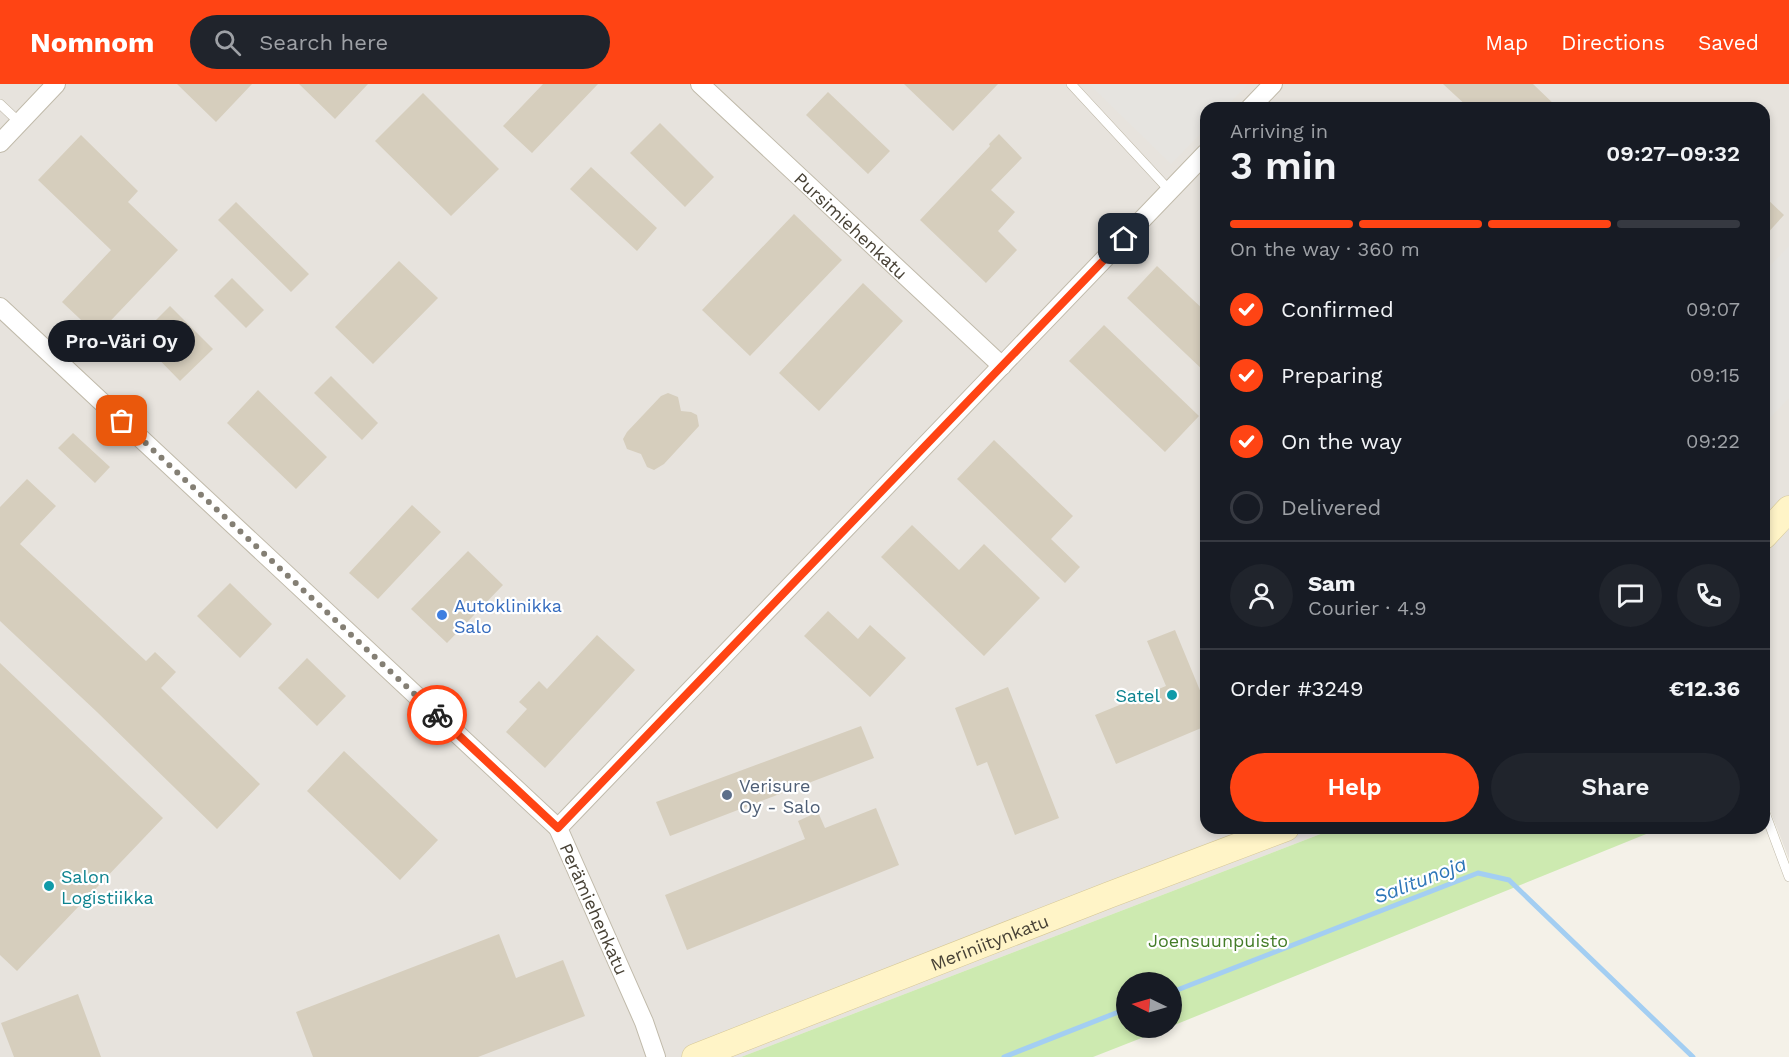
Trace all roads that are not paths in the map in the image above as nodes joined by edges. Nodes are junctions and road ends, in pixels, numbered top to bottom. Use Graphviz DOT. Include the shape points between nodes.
graph roads {
  1 [pos="56,84"];
  2 [pos="700,84"];
  3 [pos="1071,84"];
  4 [pos="1272,84"];
  5 [pos="1256,102"];
  6 [pos="0,104"];
  7 [pos="19,122"];
  8 [pos="0,143"];
  9 [pos="1200,159"];
  10 [pos="1170,191"];
  11 [pos="0,307"];
  12 [pos="1002,366"];
  13 [pos="1789,509"];
  14 [pos="1770,530"];
  15 [pos="1770,826"];
  16 [pos="558,828"];
  17 [pos="1270,834"];
  18 [pos="1789,877"];
  19 [pos="656,1057"];
  20 [pos="695,1057"];
  1 -- 7 [label="street"];
  2 -- 12 [label="street, Pursimiehenkatu"];
  3 -- 10 [label="lane"];
  4 -- 5 [label="street"];
  6 -- 7 [label="lane"];
  7 -- 8 [label="street"];
  9 -- 10 [label="street, Perämiehenkatu"];
  10 -- 12 [label="street, Perämiehenkatu"];
  11 -- 16 [label="street"];
  12 -- 16 [label="street, Perämiehenkatu"];
  13 -- 14 [label="main road"];
  15 -- 18 [label="lane"];
  16 -- 19 [label="street, Perämiehenkatu"];
  17 -- 20 [label="main road, Meriniitynkatu"];
}
